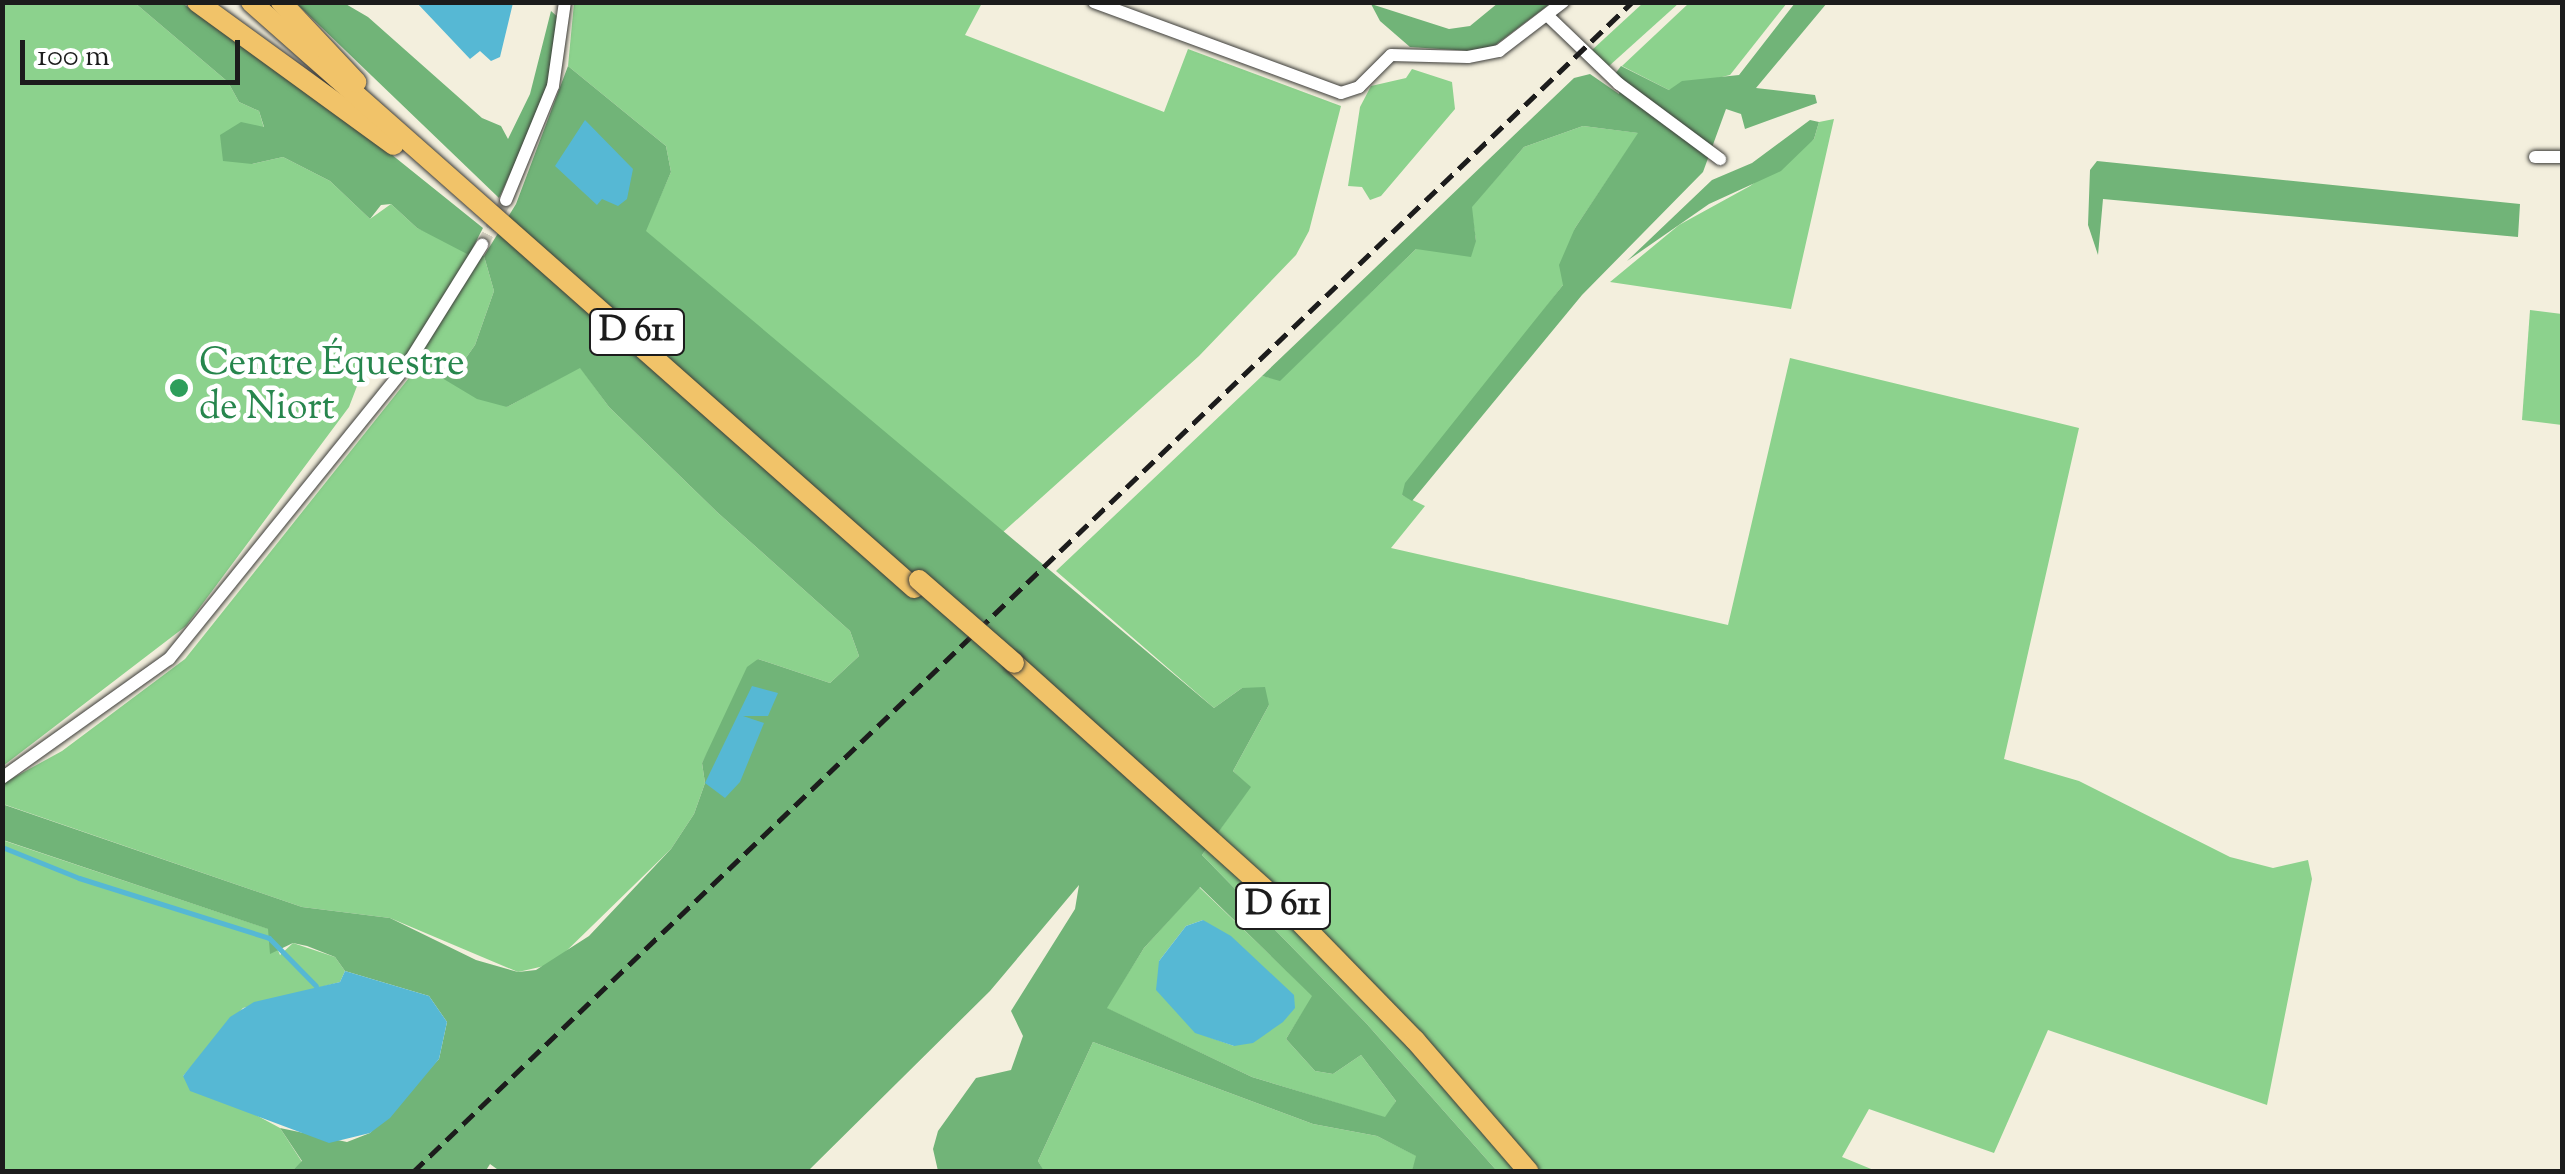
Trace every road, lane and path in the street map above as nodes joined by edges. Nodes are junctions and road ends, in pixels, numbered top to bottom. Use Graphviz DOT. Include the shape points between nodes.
graph roads {
  1 [pos="197,2"];
  2 [pos="251,2"];
  3 [pos="264,2"];
  4 [pos="281,2"];
  5 [pos="565,2"];
  6 [pos="1094,2"];
  7 [pos="1563,2"];
  8 [pos="1548,16"];
  9 [pos="356,82"];
  10 [pos="1720,158"];
  11 [pos="2534,158"];
  12 [pos="2562,158"];
  13 [pos="472,198"];
  14 [pos="506,200"];
  15 [pos="482,245"];
  16 [pos="916,584"];
  17 [pos="1010,667"];
  18 [pos="2,778"];
  19 [pos="1516,1172"];
  20 [pos="1529,1172"];
  1 -- 13 [label="main road" via="452,192"];
  2 -- 13 [label="main road, D 611"];
  3 -- 9 [label="main road, D 611"];
  4 -- 9 [label="main road" via="350,68"];
  5 -- 14 [label="street" via="553,86"];
  6 -- 8 [label="street" via="1341,93 1359,87 1391,54 1484,56"];
  7 -- 8 [label="street"];
  8 -- 10 [label="street" via="1618,84"];
  9 -- 16 [label="main road, D 611"];
  11 -- 12 [label="street"];
  13 -- 16 [label="main road, D 611"];
  15 -- 18 [label="street" via="406,364 169,658"];
  16 -- 17 [label="main road, D 611"];
  17 -- 19 [label="main road, D 611" via="1280,916 1378,1014"];
  17 -- 20 [label="main road, D 611" via="1288,910 1415,1040"];
}
